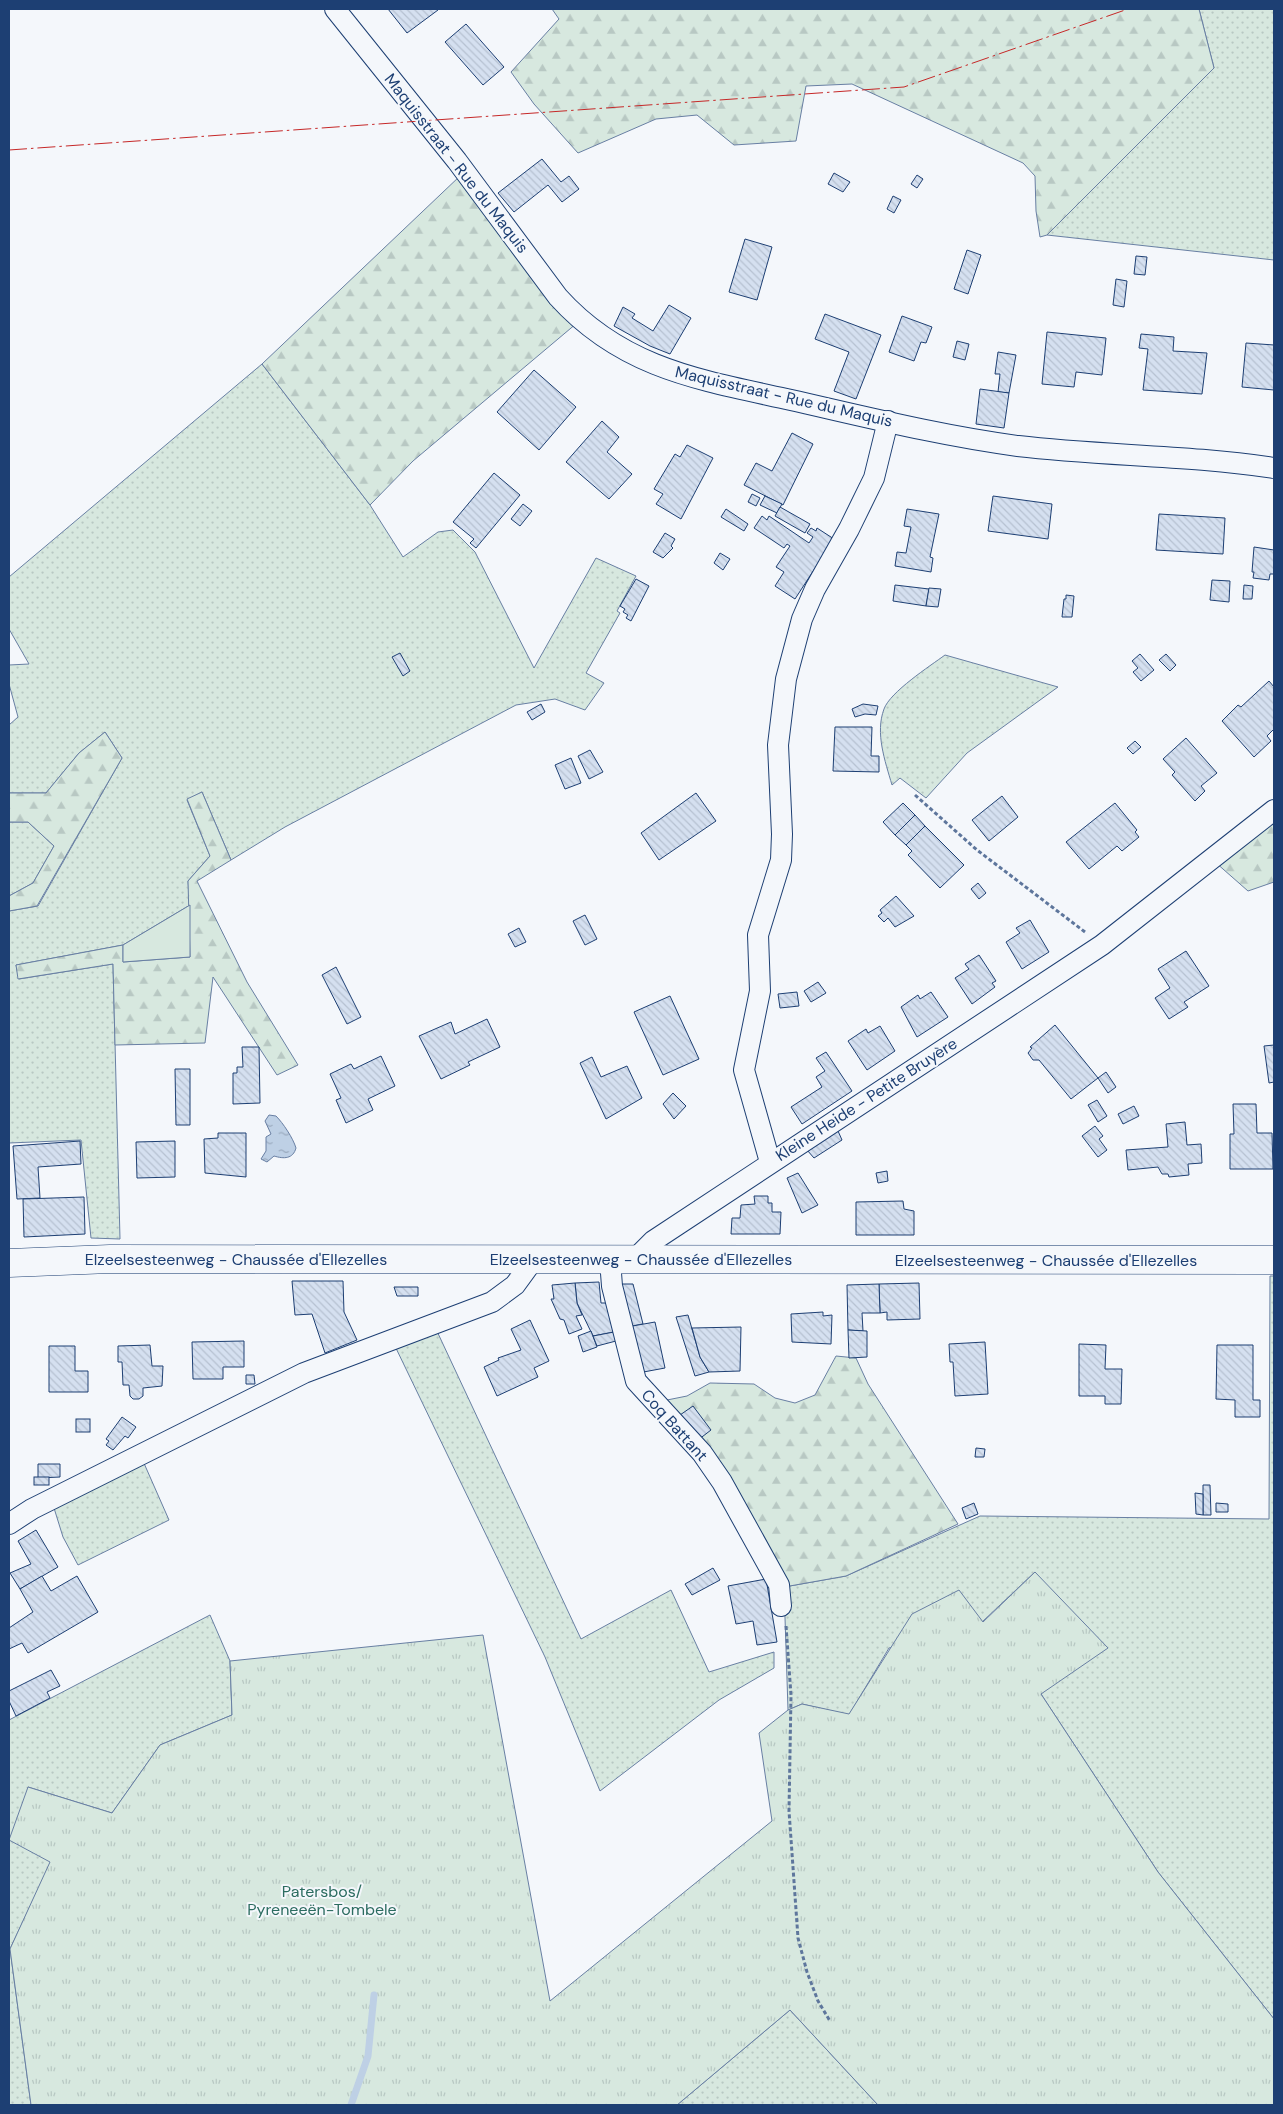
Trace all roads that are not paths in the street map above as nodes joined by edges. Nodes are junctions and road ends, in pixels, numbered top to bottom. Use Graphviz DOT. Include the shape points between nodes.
graph roads {
  1 [pos="335,9"];
  2 [pos="888,421"];
  3 [pos="1274,468"];
  4 [pos="1274,810"];
  5 [pos="770,1162"];
  6 [pos="534,1259"];
  7 [pos="622,1260"];
  8 [pos="1274,1260"];
  9 [pos="9,1263"];
  10 [pos="10,1523"];
  11 [pos="781,1606"];
  1 -- 2 [label="street, Maquisstraat - Rue du Maquis" via="457,161 558,297 603,338 638,358 688,375"];
  2 -- 3 [label="street, Maquisstraat - Rue du Maquis" via="1016,445"];
  2 -- 5 [label="street" via="874,478 815,589 802,619 786,679 778,745 781,860 758,935 760,991 744,1070"];
  4 -- 5 [label="street, Kleine Heide - Petite Bruyère" via="1102,945"];
  5 -- 7 [label="street, Kleine Heide - Petite Bruyère"];
  6 -- 7 [label="main road, Elzeelsesteenweg - Chaussée d'Ellezelles"];
  6 -- 9 [label="main road, Elzeelsesteenweg - Chaussée d'Ellezelles" via="110,1259"];
  6 -- 10 [label="street" via="515,1285 492,1302 304,1372"];
  7 -- 8 [label="main road, Elzeelsesteenweg - Chaussée d'Ellezelles"];
  7 -- 11 [label="street, Coq Battant" via="612,1286 636,1381 702,1453 722,1482 779,1585"];
}
